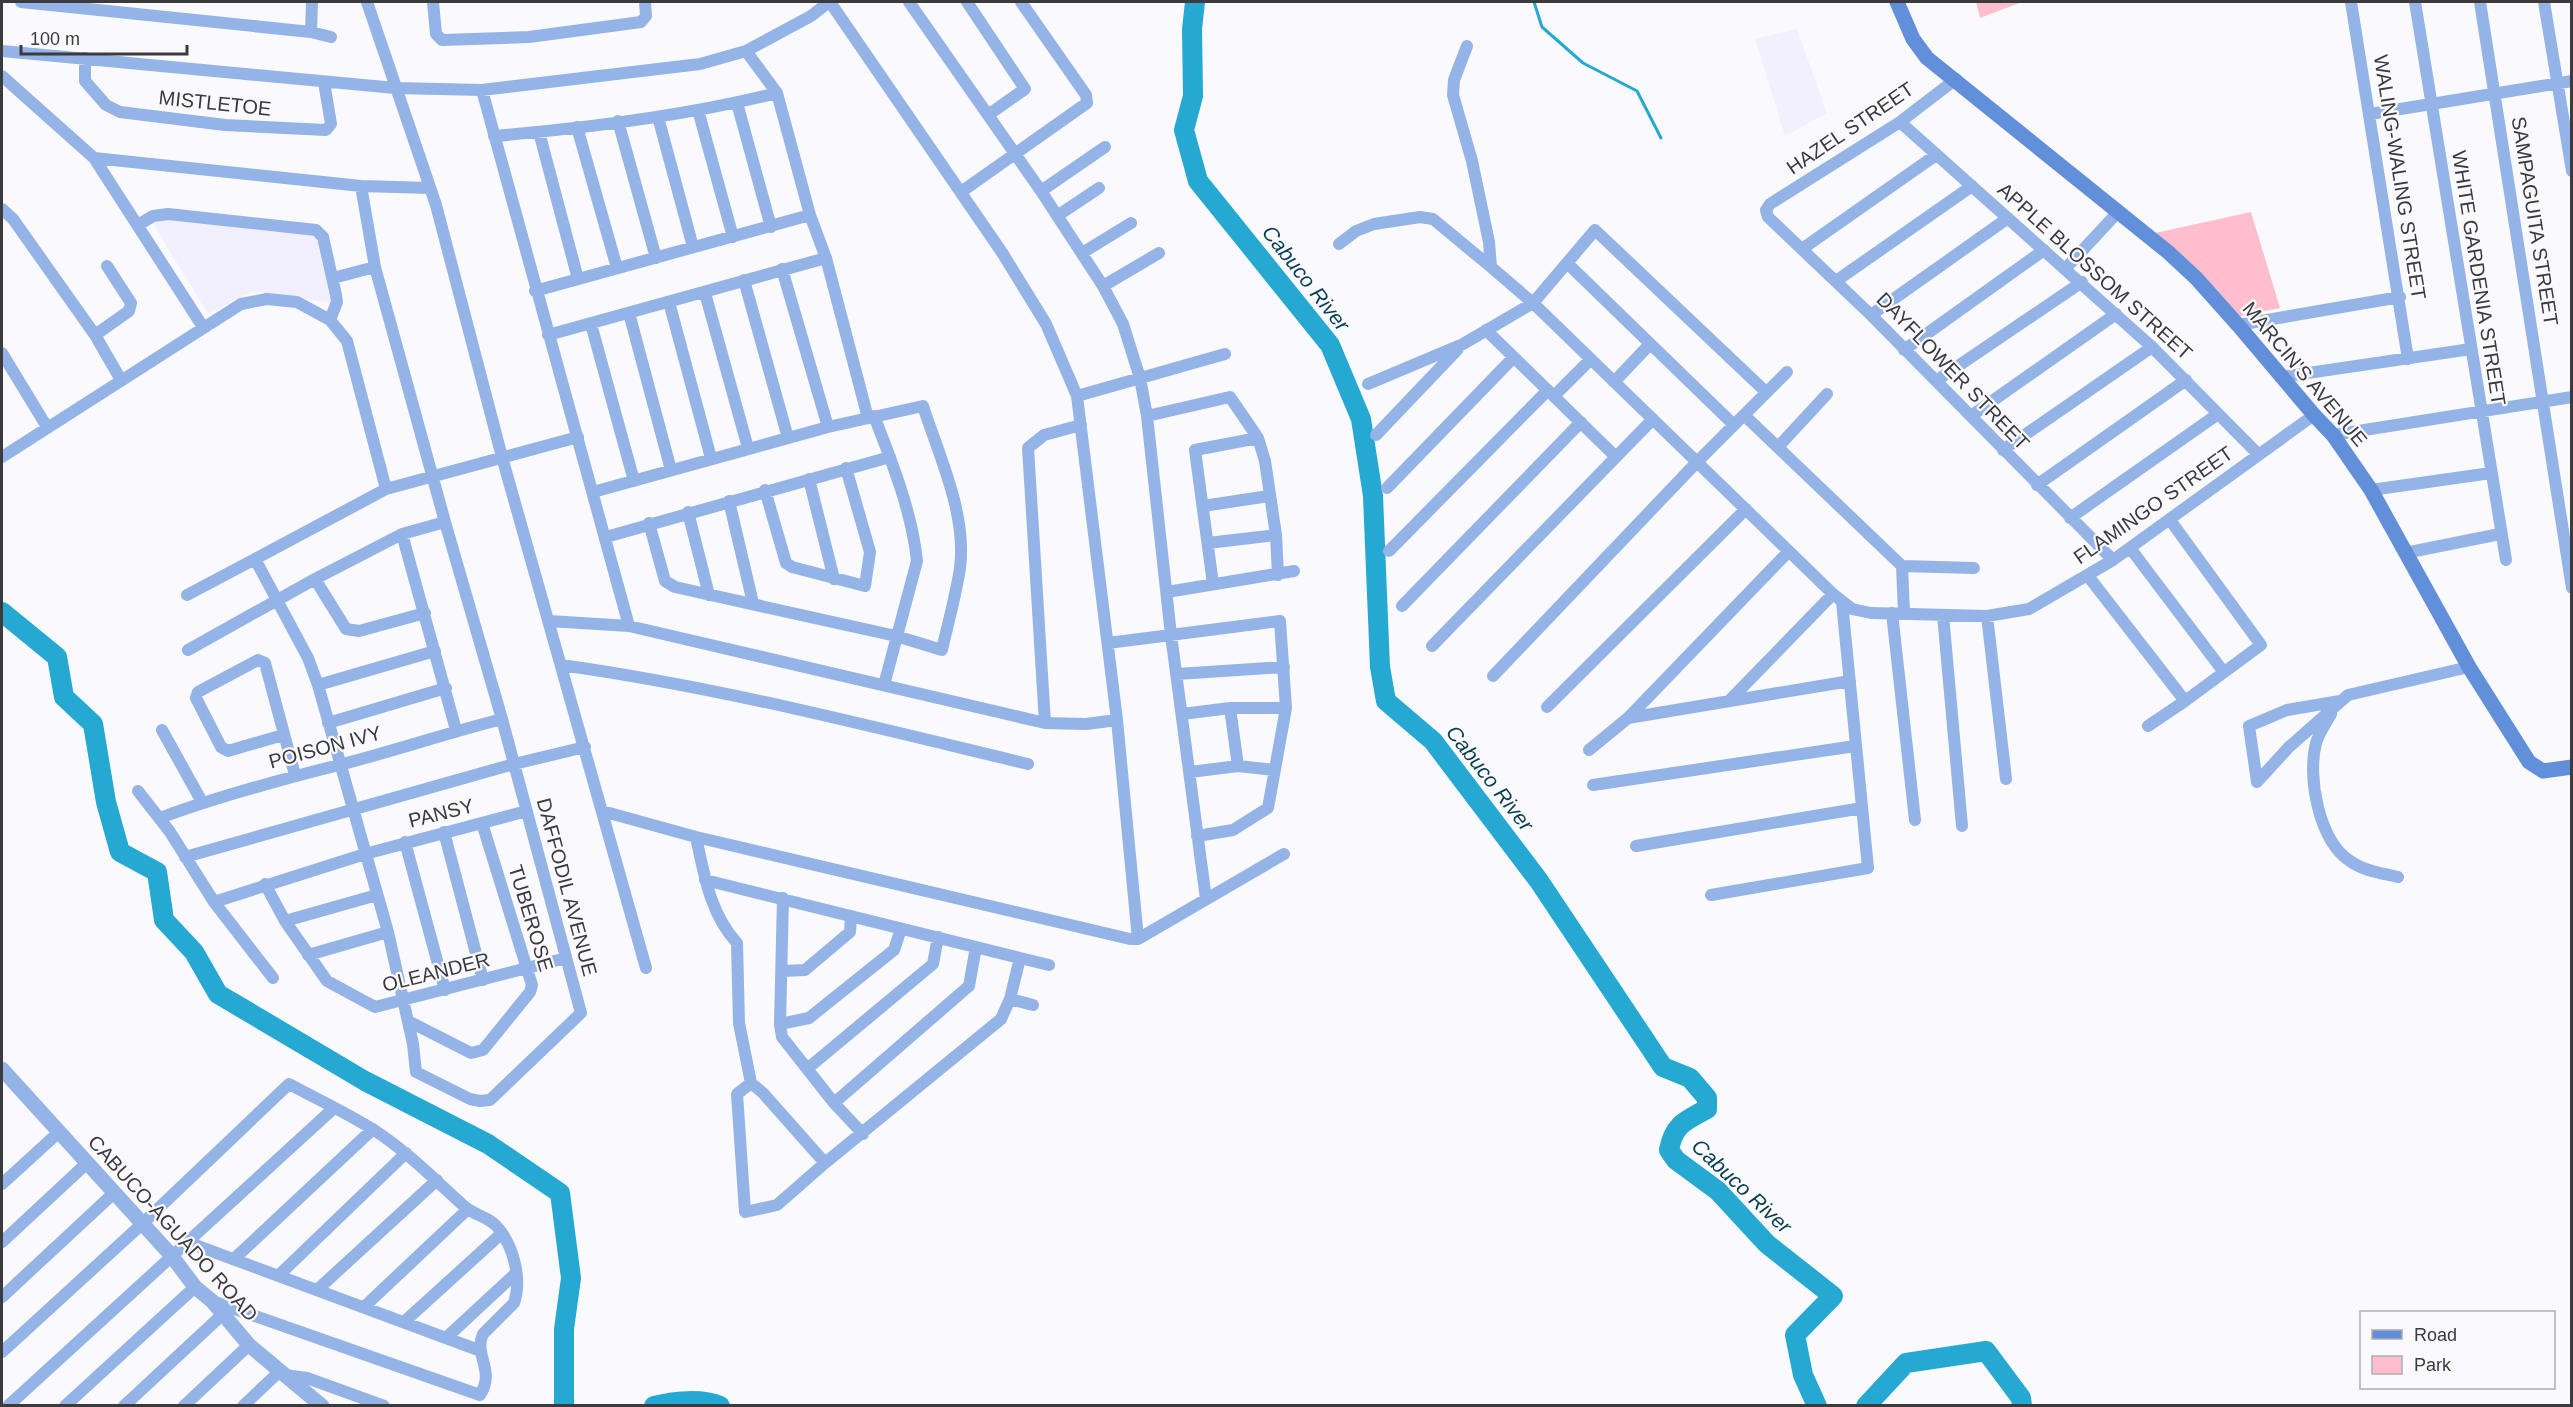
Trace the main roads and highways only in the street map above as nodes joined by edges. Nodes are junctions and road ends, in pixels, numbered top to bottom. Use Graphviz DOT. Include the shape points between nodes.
graph roads {
  1 [pos="1897,2"];
  2 [pos="2571,767"];
  1 -- 2 [label="main road, MARCIN'S AVENUE" via="1912,39 1927,58 2196,278 2238,325 2333,435 2371,490 2469,667 2529,762 2542,771"];
}
